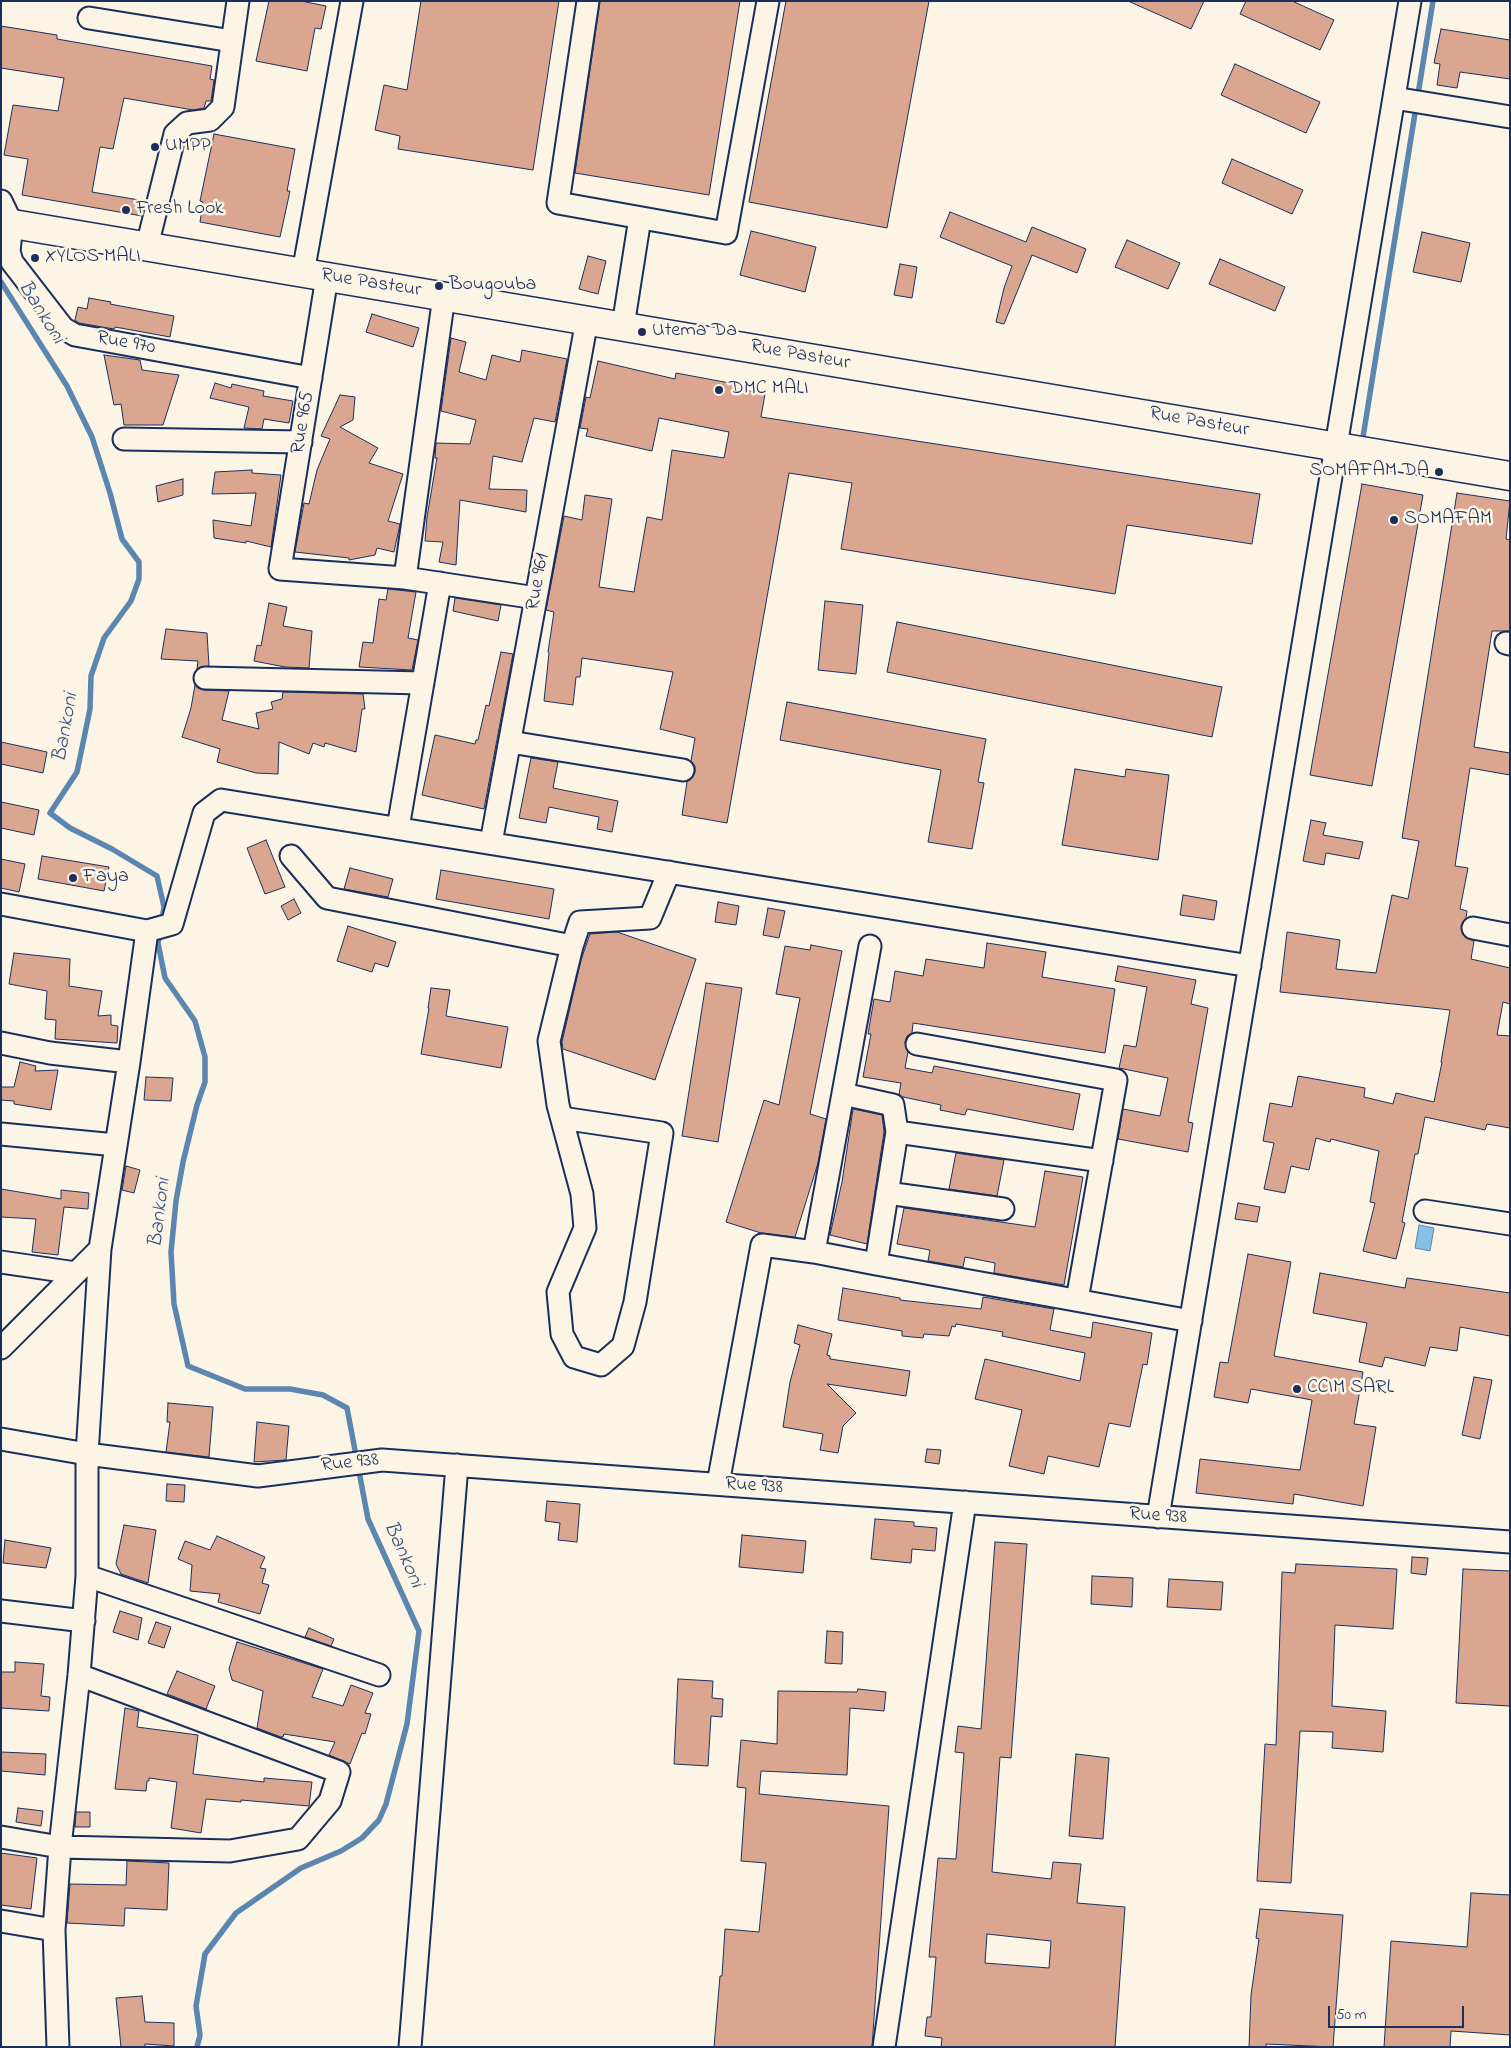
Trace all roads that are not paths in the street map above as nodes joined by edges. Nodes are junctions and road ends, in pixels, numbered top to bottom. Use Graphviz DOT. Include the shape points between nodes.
graph roads {
  1 [pos="238,1"];
  2 [pos="352,1"];
  3 [pos="588,1"];
  4 [pos="768,1"];
  5 [pos="1410,1"];
  6 [pos="89,18"];
  7 [pos="232,41"];
  8 [pos="1394,98"];
  9 [pos="1510,118"];
  10 [pos="5,216"];
  11 [pos="640,218"];
  12 [pos="147,246"];
  13 [pos="315,275"];
  14 [pos="444,296"];
  15 [pos="587,320"];
  16 [pos="623,326"];
  17 [pos="311,378"];
  18 [pos="124,439"];
  19 [pos="301,442"];
  20 [pos="1336,446"];
  21 [pos="1510,476"];
  22 [pos="404,578"];
  23 [pos="440,583"];
  24 [pos="536,598"];
  25 [pos="205,678"];
  26 [pos="423,683"];
  27 [pos="510,742"];
  28 [pos="683,770"];
  29 [pos="398,828"];
  30 [pos="491,843"];
  31 [pos="291,856"];
  32 [pos="669,872"];
  33 [pos="1,904"];
  34 [pos="1473,928"];
  35 [pos="147,931"];
  36 [pos="1510,935"];
  37 [pos="572,946"];
  38 [pos="870,946"];
  39 [pos="1250,966"];
  40 [pos="1,1042"];
  41 [pos="917,1044"];
  42 [pos="129,1062"];
  43 [pos="843,1094"];
  44 [pos="562,1118"];
  45 [pos="897,1132"];
  46 [pos="1,1134"];
  47 [pos="116,1145"];
  48 [pos="1102,1161"];
  49 [pos="887,1193"];
  50 [pos="1003,1209"];
  51 [pos="1425,1211"];
  52 [pos="1510,1224"];
  53 [pos="100,1249"];
  54 [pos="814,1252"];
  55 [pos="1,1262"];
  56 [pos="876,1264"];
  57 [pos="76,1273"];
  58 [pos="1077,1300"];
  59 [pos="1191,1321"];
  60 [pos="1,1348"];
  61 [pos="1,1439"];
  62 [pos="87,1454"];
  63 [pos="457,1465"];
  64 [pos="718,1484"];
  65 [pos="965,1502"];
  66 [pos="1158,1517"];
  67 [pos="1510,1542"];
  68 [pos="87,1576"];
  69 [pos="1,1611"];
  70 [pos="84,1621"];
  71 [pos="79,1675"];
  72 [pos="379,1676"];
  73 [pos="1,1837"];
  74 [pos="60,1848"];
  75 [pos="1,1921"];
  76 [pos="54,1930"];
  77 [pos="58,2047"];
  78 [pos="410,2047"];
  79 [pos="884,2047"];
  1 -- 7 [label="street"];
  2 -- 13 [label="street, Rue 965"];
  3 -- 11 [label="street" via="558,203"];
  4 -- 11 [label="street" via="726,233"];
  5 -- 8 [label="street"];
  6 -- 7 [label="street"];
  7 -- 12 [label="street" via="223,106 210,120 187,123 175,134"];
  8 -- 9 [label="street"];
  8 -- 20 [label="street"];
  10 -- 12 [label="main road, Rue Pasteur"];
  10 -- 17 [label="street, Rue 970" via="12,262 69,332"];
  11 -- 16 [label="street"];
  12 -- 13 [label="main road, Rue Pasteur"];
  13 -- 14 [label="main road, Rue Pasteur"];
  13 -- 17 [label="street, Rue 965"];
  14 -- 15 [label="main road, Rue Pasteur"];
  14 -- 22 [label="street"];
  15 -- 16 [label="main road, Rue Pasteur"];
  15 -- 24 [label="street, Rue 961"];
  16 -- 20 [label="main road, Rue Pasteur"];
  17 -- 19 [label="street, Rue 965"];
  18 -- 19 [label="street"];
  19 -- 22 [label="street, Rue 965" via="280,569"];
  20 -- 21 [label="main road, Rue Pasteur"];
  20 -- 39 [label="street"];
  22 -- 23 [label="street"];
  23 -- 24 [label="street"];
  23 -- 26 [label="street"];
  24 -- 27 [label="street, Rue 961"];
  25 -- 26 [label="street"];
  26 -- 29 [label="street"];
  27 -- 28 [label="street"];
  27 -- 30 [label="street, Rue 961"];
  29 -- 30 [label="street"];
  29 -- 35 [label="street" via="221,800 204,814 172,924"];
  30 -- 32 [label="street"];
  31 -- 37 [label="street" via="327,898"];
  32 -- 37 [label="street" via="650,918 580,922"];
  32 -- 39 [label="street"];
  33 -- 35 [label="street"];
  34 -- 36 [label="street"];
  35 -- 42 [label="street"];
  37 -- 44 [label="street" via="549,1040"];
  38 -- 43 [label="street"];
  39 -- 59 [label="street"];
  40 -- 42 [label="street" via="50,1053"];
  41 -- 48 [label="street" via="1116,1080"];
  42 -- 47 [label="street"];
  43 -- 45 [label="street" via="893,1105"];
  43 -- 54 [label="street"];
  44 -- 44 [label="street" via="582,1194 585,1228 558,1292 562,1334 574,1357 601,1365 623,1346 635,1302 662,1133"];
  45 -- 48 [label="street"];
  45 -- 49 [label="street"];
  46 -- 47 [label="street"];
  47 -- 53 [label="street"];
  48 -- 58 [label="street"];
  49 -- 50 [label="street"];
  49 -- 56 [label="street"];
  51 -- 52 [label="street"];
  53 -- 57 [label="street"];
  53 -- 62 [label="street"];
  54 -- 56 [label="street"];
  54 -- 64 [label="street" via="762,1245"];
  55 -- 57 [label="street"];
  56 -- 58 [label="street"];
  57 -- 60 [label="street"];
  58 -- 59 [label="street"];
  59 -- 66 [label="street"];
  61 -- 62 [label="street, Rue 938"];
  62 -- 63 [label="street, Rue 938" via="258,1476 382,1460"];
  62 -- 68 [label="street"];
  63 -- 64 [label="street, Rue 938"];
  63 -- 78 [label="street"];
  64 -- 65 [label="street, Rue 938"];
  65 -- 66 [label="street, Rue 938"];
  65 -- 79 [label="street"];
  66 -- 67 [label="street, Rue 938"];
  68 -- 70 [label="street"];
  68 -- 72 [label="street"];
  69 -- 70 [label="street"];
  70 -- 71 [label="street"];
  71 -- 74 [label="street"];
  71 -- 74 [label="street" via="339,1772 330,1801 298,1839 230,1851"];
  73 -- 74 [label="street"];
  74 -- 76 [label="street"];
  75 -- 76 [label="street"];
  76 -- 77 [label="street"];
}
